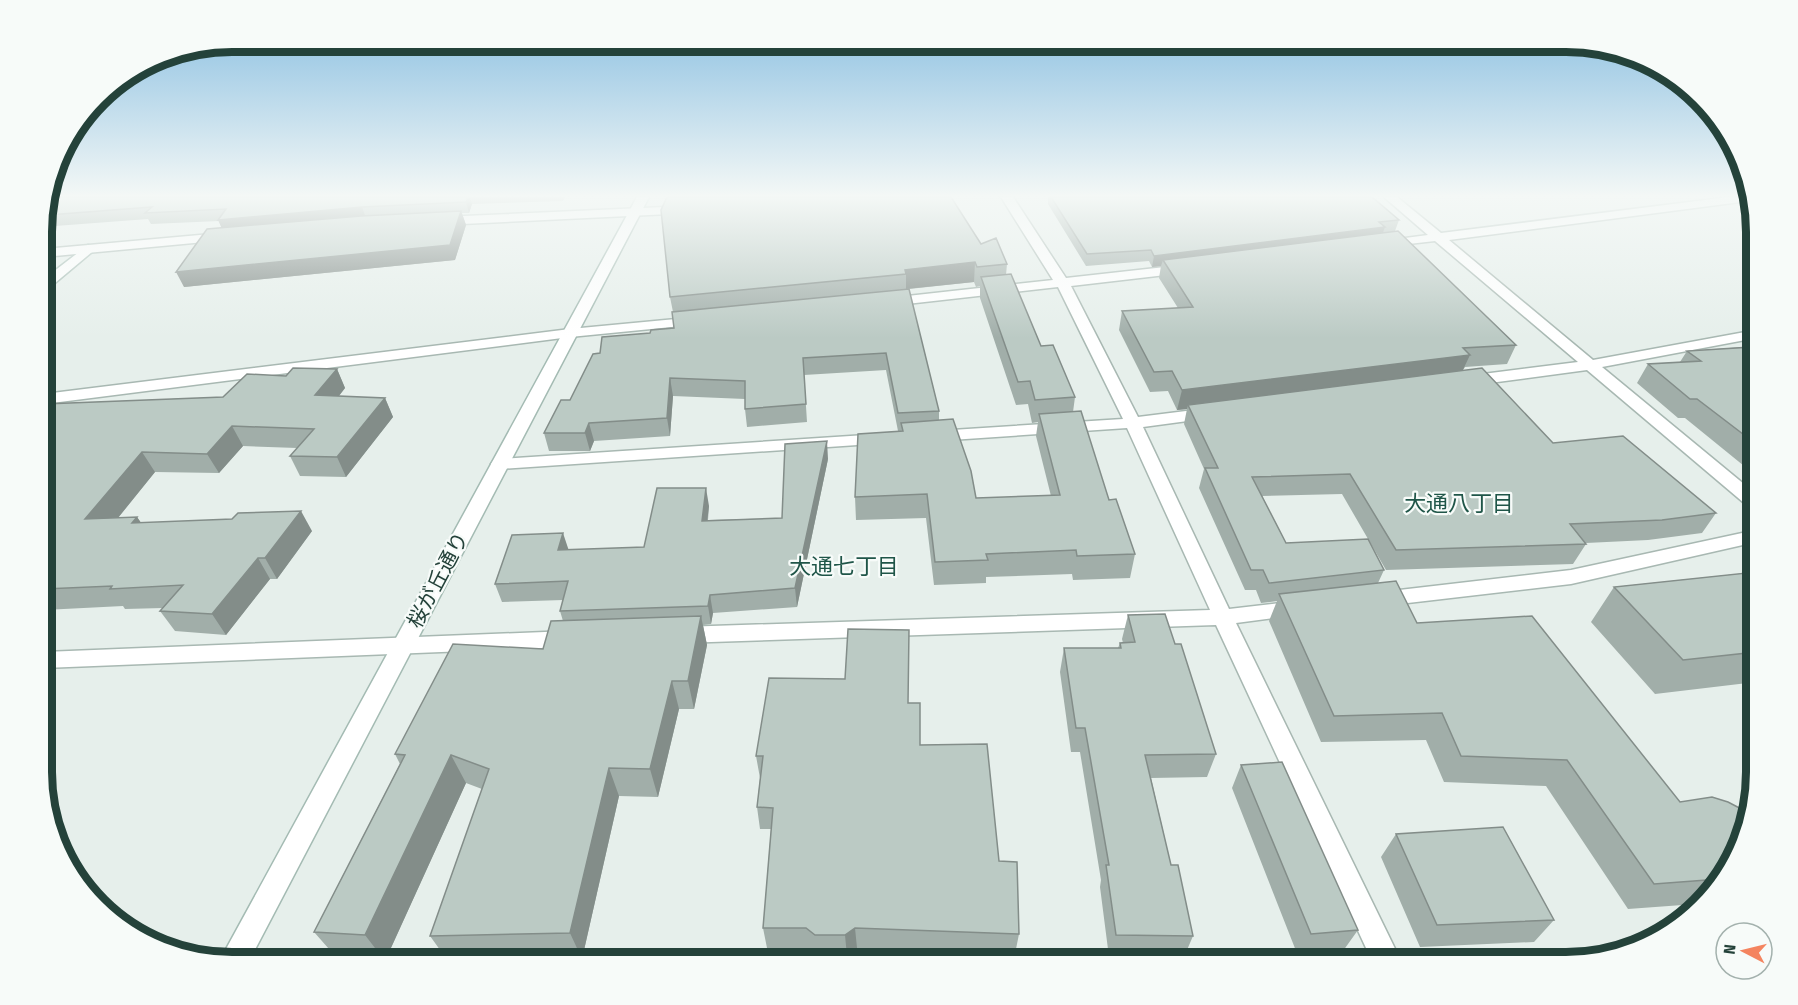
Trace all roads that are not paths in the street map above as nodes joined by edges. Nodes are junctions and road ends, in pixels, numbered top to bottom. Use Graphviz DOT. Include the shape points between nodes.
graph roads {
  1 [pos="147,244"];
  2 [pos="618,244"];
  3 [pos="1037,244"];
  4 [pos="1392,244"];
  5 [pos="1445,244"];
  6 [pos="1368,247"];
  7 [pos="88,249"];
  8 [pos="52,252"];
  9 [pos="1192,268"];
  10 [pos="52,278"];
  11 [pos="1063,284"];
  12 [pos="875,303"];
  13 [pos="711,319"];
  14 [pos="570,333"];
  15 [pos="1745,336"];
  16 [pos="1590,365"];
  17 [pos="1449,383"];
  18 [pos="52,398"];
  19 [pos="1227,411"];
  20 [pos="1133,423"];
  21 [pos="918,437"];
  22 [pos="894,438"];
  23 [pos="500,464"];
  24 [pos="1745,495"];
  25 [pos="1745,538"];
  26 [pos="1362,601"];
  27 [pos="1316,606"];
  28 [pos="1223,617"];
  29 [pos="664,636"];
  30 [pos="593,638"];
  31 [pos="403,645"];
  32 [pos="52,660"];
  33 [pos="239,952"];
  34 [pos="1383,952"];
  1 -- 7 [label="street"];
  2 -- 14 [label="street, 桜が丘通り"];
  3 -- 11 [label="street"];
  4 -- 6 [label="street"];
  5 -- 16 [label="street"];
  7 -- 8 [label="street"];
  7 -- 10 [label="street"];
  9 -- 11 [label="street"];
  11 -- 12 [label="street"];
  11 -- 20 [label="street"];
  13 -- 14 [label="street"];
  14 -- 18 [label="street"];
  14 -- 23 [label="street, 桜が丘通り"];
  15 -- 16 [label="street"];
  16 -- 17 [label="street"];
  16 -- 24 [label="street"];
  19 -- 20 [label="street"];
  20 -- 21 [label="street"];
  20 -- 28 [label="street"];
  22 -- 23 [label="street"];
  23 -- 31 [label="street, 桜が丘通り"];
  25 -- 26 [label="street" via="1571,577"];
  27 -- 28 [label="street"];
  28 -- 29 [label="street"];
  28 -- 34 [label="street"];
  30 -- 31 [label="street"];
  31 -- 32 [label="street"];
  31 -- 33 [label="street, 桜が丘通り"];
}
